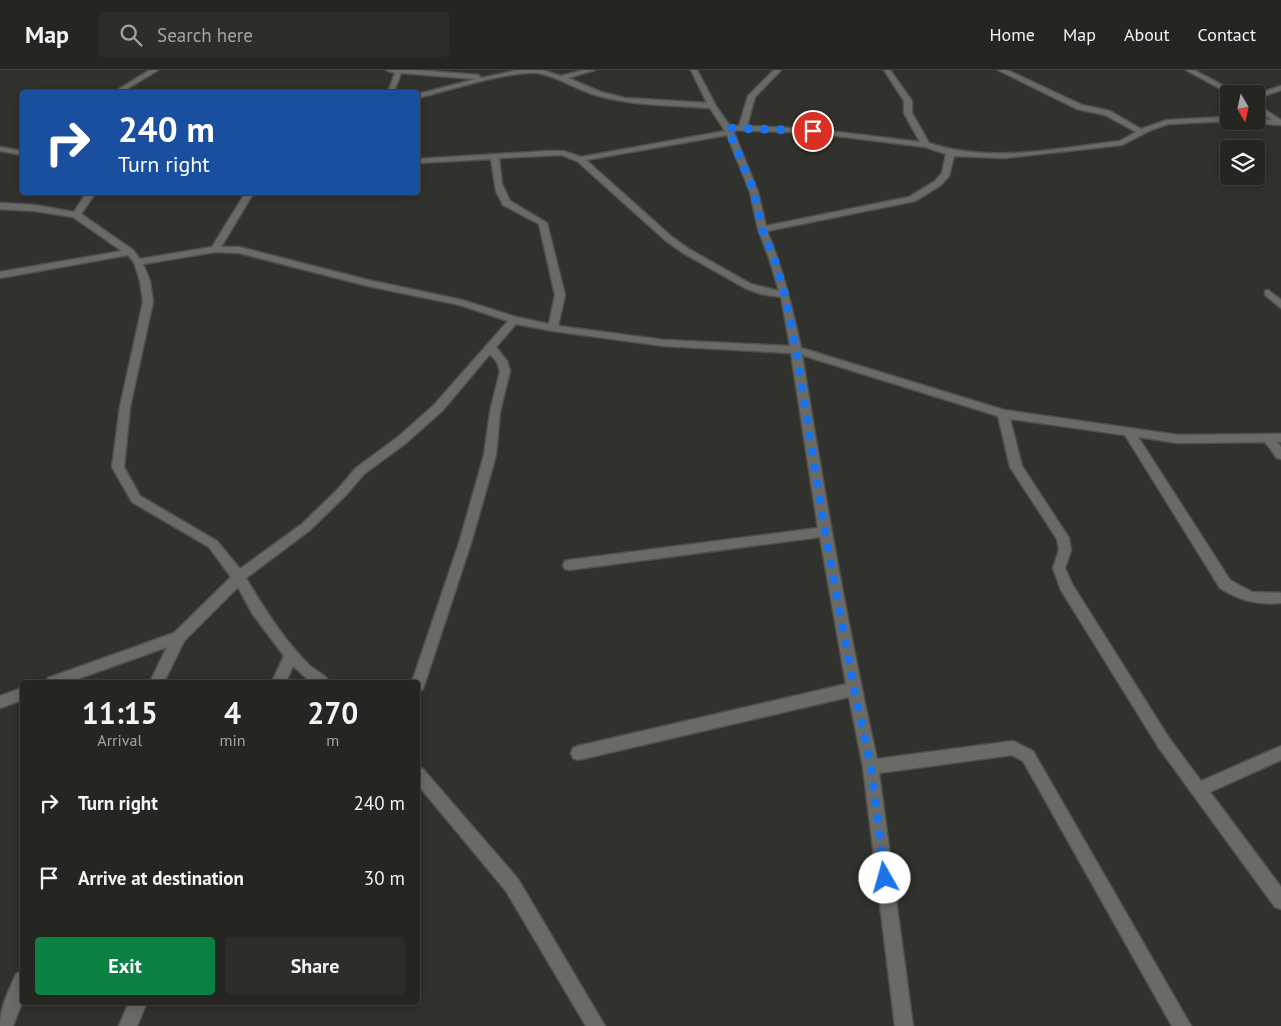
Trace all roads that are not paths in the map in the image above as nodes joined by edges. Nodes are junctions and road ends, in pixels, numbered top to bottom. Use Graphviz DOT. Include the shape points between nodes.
graph roads {
  1 [pos="156,70"];
  2 [pos="389,70"];
  3 [pos="592,70"];
  4 [pos="694,70"];
  5 [pos="778,70"];
  6 [pos="887,70"];
  7 [pos="1003,70"];
  8 [pos="1189,70"];
  9 [pos="399,71"];
  10 [pos="488,78"];
  11 [pos="561,78"];
  12 [pos="1220,86"];
  13 [pos="1281,88"];
  14 [pos="121,90"];
  15 [pos="392,90"];
  16 [pos="1265,94"];
  17 [pos="420,95"];
  18 [pos="712,106"];
  19 [pos="1265,112"];
  20 [pos="1220,119"];
  21 [pos="1265,122"];
  22 [pos="743,127"];
  23 [pos="729,130"];
  24 [pos="1141,132"];
  25 [pos="926,146"];
  26 [pos="0,149"];
  27 [pos="20,153"];
  28 [pos="950,153"];
  29 [pos="494,155"];
  30 [pos="580,159"];
  31 [pos="420,161"];
  32 [pos="90,195"];
  33 [pos="248,195"];
  34 [pos="0,206"];
  35 [pos="76,215"];
  36 [pos="762,229"];
  37 [pos="215,249"];
  38 [pos="134,257"];
  39 [pos="0,275"];
  40 [pos="1268,293"];
  41 [pos="785,295"];
  42 [pos="1281,305"];
  43 [pos="514,320"];
  44 [pos="553,328"];
  45 [pos="490,347"];
  46 [pos="796,350"];
  47 [pos="1004,414"];
  48 [pos="1128,432"];
  49 [pos="1281,438"];
  50 [pos="1269,439"];
  51 [pos="1281,455"];
  52 [pos="825,532"];
  53 [pos="569,565"];
  54 [pos="240,577"];
  55 [pos="1281,598"];
  56 [pos="179,638"];
  57 [pos="291,655"];
  58 [pos="59,680"];
  59 [pos="158,680"];
  60 [pos="280,680"];
  61 [pos="319,680"];
  62 [pos="420,680"];
  63 [pos="854,689"];
  64 [pos="20,695"];
  65 [pos="0,702"];
  66 [pos="578,753"];
  67 [pos="1281,753"];
  68 [pos="871,767"];
  69 [pos="420,776"];
  70 [pos="1197,790"];
  71 [pos="1281,901"];
  72 [pos="20,985"];
  73 [pos="137,1005"];
  74 [pos="4,1026"];
  75 [pos="128,1026"];
  76 [pos="596,1026"];
  77 [pos="904,1026"];
  78 [pos="1182,1026"];
  1 -- 14 [label="street"];
  2 -- 9 [label="street"];
  3 -- 11 [label="street"];
  4 -- 18 [label="street"];
  5 -- 22 [label="street" via="752,96"];
  6 -- 25 [label="street" via="908,101 908,113"];
  7 -- 24 [label="street" via="1080,106 1107,113"];
  8 -- 12 [label="street"];
  9 -- 10 [label="street"];
  9 -- 15 [label="street"];
  10 -- 11 [label="street" via="538,71"];
  10 -- 17 [label="street"];
  11 -- 18 [label="street" via="598,94 625,100"];
  13 -- 16 [label="street"];
  18 -- 23 [label="street"];
  19 -- 21 [label="street" via="1281,123"];
  20 -- 24 [label="street" via="1167,122"];
  22 -- 23 [label="street"];
  22 -- 25 [label="street" via="813,131"];
  23 -- 30 [label="street"];
  23 -- 36 [label="street" via="754,192"];
  24 -- 28 [label="street" via="1122,143 1071,150 1004,156"];
  25 -- 28 [label="street"];
  26 -- 27 [label="street"];
  28 -- 36 [label="street" via="946,174 912,199"];
  29 -- 30 [label="street" via="563,153"];
  29 -- 31 [label="street"];
  29 -- 44 [label="street" via="502,197 510,207 533,215 543,223 560,295"];
  30 -- 41 [label="street" via="686,251 748,286"];
  32 -- 35 [label="street"];
  33 -- 37 [label="street"];
  34 -- 35 [label="street"];
  35 -- 38 [label="street"];
  36 -- 41 [label="street"];
  37 -- 38 [label="street"];
  37 -- 43 [label="street" via="239,250 462,303"];
  38 -- 39 [label="street"];
  38 -- 54 [label="street" via="145,281 148,302 125,408 118,467 136,499 213,544"];
  40 -- 42 [label="street"];
  41 -- 46 [label="street"];
  43 -- 44 [label="street"];
  43 -- 45 [label="street"];
  44 -- 46 [label="street" via="664,343"];
  45 -- 54 [label="street" via="438,408 360,471 306,527"];
  45 -- 62 [label="street" via="502,361 505,372 495,412 490,455"];
  46 -- 47 [label="street"];
  46 -- 52 [label="street"];
  47 -- 48 [label="street"];
  47 -- 70 [label="street" via="1016,467 1063,538 1065,550 1059,568 1066,586 1164,744"];
  48 -- 50 [label="street" via="1178,439"];
  48 -- 55 [label="street" via="1225,584 1239,594 1260,600"];
  49 -- 50 [label="street"];
  50 -- 51 [label="street"];
  52 -- 53 [label="street"];
  52 -- 63 [label="street"];
  54 -- 56 [label="street"];
  54 -- 57 [label="street" via="257,609"];
  56 -- 58 [label="street"];
  56 -- 59 [label="street"];
  57 -- 60 [label="street"];
  57 -- 61 [label="street"];
  63 -- 66 [label="street"];
  63 -- 68 [label="street"];
  64 -- 65 [label="street"];
  67 -- 70 [label="street"];
  68 -- 77 [label="street"];
  68 -- 78 [label="street" via="1013,748 1028,756"];
  69 -- 76 [label="street" via="512,885"];
  70 -- 71 [label="street"];
  72 -- 74 [label="street"];
  73 -- 75 [label="street"];
}
